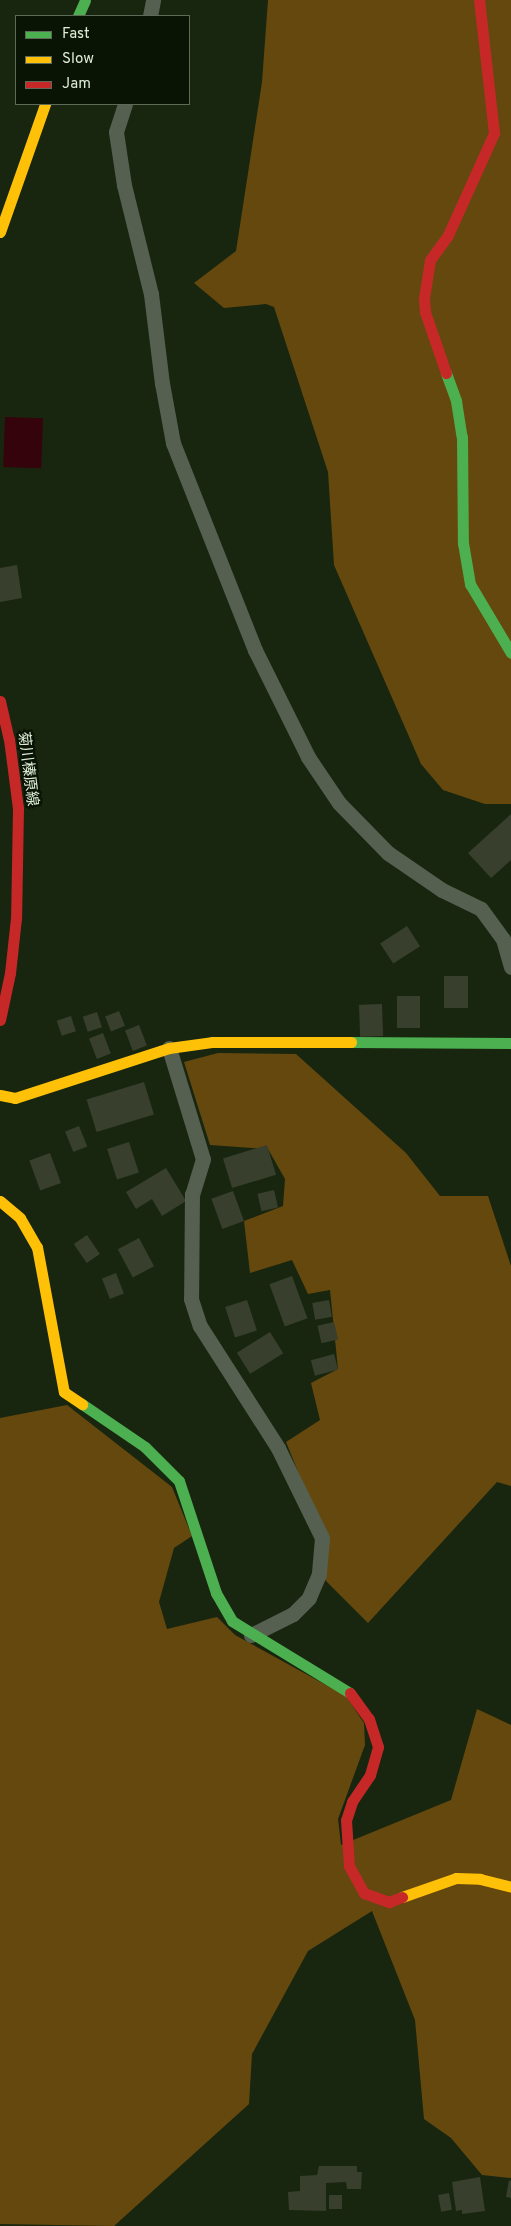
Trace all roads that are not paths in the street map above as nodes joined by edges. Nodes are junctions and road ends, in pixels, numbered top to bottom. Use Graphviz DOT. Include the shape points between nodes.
graph roads {
  1 [pos="85,0"];
  2 [pos="153,0"];
  3 [pos="479,0"];
  4 [pos="78,15"];
  5 [pos="150,15"];
  6 [pos="44,105"];
  7 [pos="125,105"];
  8 [pos="0,232"];
  9 [pos="511,653"];
  10 [pos="0,701"];
  11 [pos="511,967"];
  12 [pos="0,1020"];
  13 [pos="511,1043"];
  14 [pos="169,1048"];
  15 [pos="0,1095"];
  16 [pos="0,1201"];
  17 [pos="251,1635"];
  18 [pos="511,1888"];
  1 -- 4 [label="street"];
  2 -- 5 [label="street"];
  3 -- 9 [label="street" via="494,133 448,235 430,260 424,298 425,312 456,401 462,437 463,544 470,584"];
  6 -- 8 [label="street"];
  7 -- 11 [label="street" via="116,132 124,185 151,294 173,443 255,650 308,757 338,803 388,853 442,890 481,909 503,938"];
  10 -- 12 [label="street, 菊川榛原線" via="9,739 18,808 16,918 10,973"];
  13 -- 14 [label="street" via="212,1042"];
  14 -- 15 [label="street" via="15,1098"];
  14 -- 17 [label="street" via="203,1159 192,1194 191,1299 200,1326 278,1448 322,1538 320,1574 309,1598 293,1614"];
  16 -- 17 [label="street" via="20,1218 37,1247 64,1392 145,1447 179,1481 224,1611"];
  17 -- 18 [label="street" via="346,1688 369,1719 378,1747 370,1775 352,1802 346,1820 349,1866 364,1893 389,1902 456,1878 480,1879"];
}
